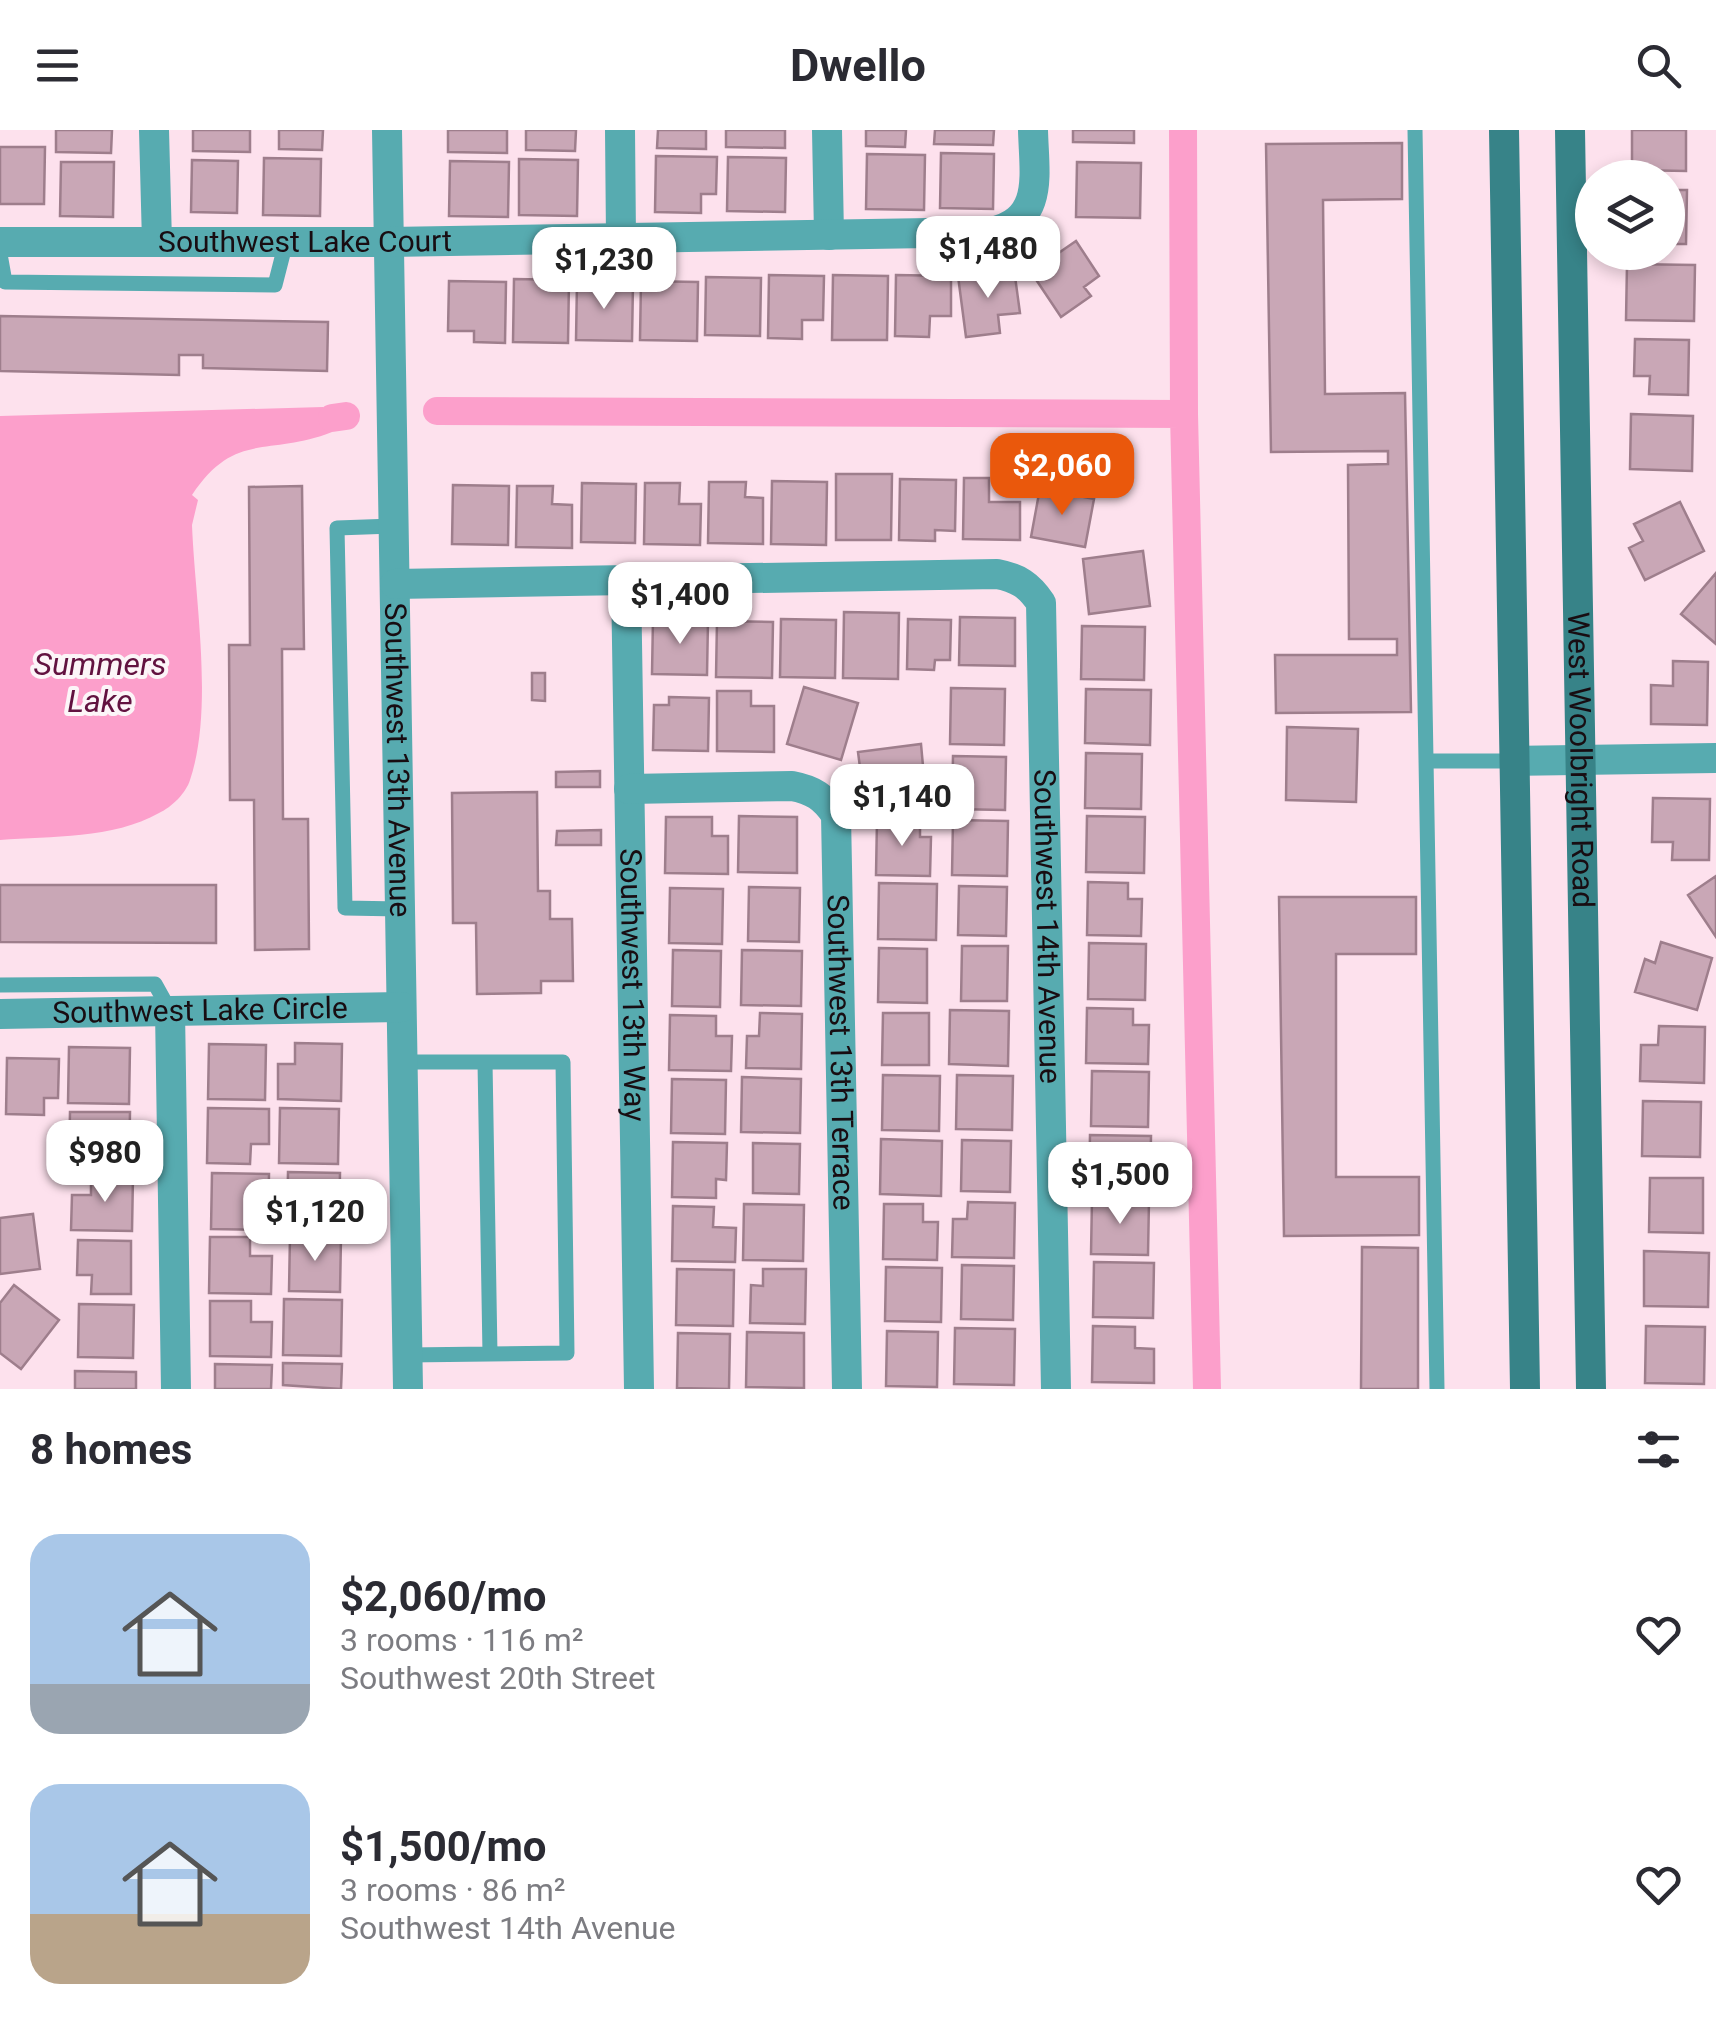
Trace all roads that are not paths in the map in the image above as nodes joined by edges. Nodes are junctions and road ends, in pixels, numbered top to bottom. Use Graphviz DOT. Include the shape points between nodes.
graph roads {
  1 [pos="154,130"];
  2 [pos="387,130"];
  3 [pos="620,130"];
  4 [pos="827,130"];
  5 [pos="1034,130"];
  6 [pos="1415,130"];
  7 [pos="1504,130"];
  8 [pos="1570,130"];
  9 [pos="829,235"];
  10 [pos="620,238"];
  11 [pos="0,242"];
  12 [pos="157,242"];
  13 [pos="286,242"];
  14 [pos="389,242"];
  15 [pos="0,254"];
  16 [pos="394,526"];
  17 [pos="626,580"];
  18 [pos="394,584"];
  19 [pos="1716,758"];
  20 [pos="1426,761"];
  21 [pos="1515,761"];
  22 [pos="1580,761"];
  23 [pos="630,788"];
  24 [pos="400,909"];
  25 [pos="0,985"];
  26 [pos="402,1007"];
  27 [pos="170,1011"];
  28 [pos="0,1014"];
  29 [pos="402,1062"];
  30 [pos="485,1062"];
  31 [pos="407,1354"];
  32 [pos="490,1354"];
  33 [pos="176,1389"];
  34 [pos="408,1389"];
  35 [pos="639,1389"];
  36 [pos="847,1389"];
  37 [pos="1056,1389"];
  38 [pos="1437,1389"];
  39 [pos="1526,1389"];
  40 [pos="1591,1389"];
  1 -- 12 [label="street"];
  2 -- 14 [label="street, Southwest 13th Avenue"];
  3 -- 10 [label="street"];
  4 -- 9 [label="street"];
  5 -- 9 [label="street, Southwest Lake Court" via="1034,202 1010,228"];
  6 -- 20 [label="lane"];
  7 -- 21 [label="main road"];
  8 -- 22 [label="main road, West Woolbright Road"];
  9 -- 10 [label="street, Southwest Lake Court"];
  10 -- 14 [label="street, Southwest Lake Court"];
  11 -- 12 [label="street, Southwest Lake Court"];
  12 -- 13 [label="street, Southwest Lake Court"];
  13 -- 14 [label="street, Southwest Lake Court"];
  13 -- 15 [label="lane" via="274,285 4,282"];
  14 -- 16 [label="street, Southwest 13th Avenue"];
  16 -- 18 [label="street, Southwest 13th Avenue"];
  16 -- 24 [label="lane" via="337,528 337,547 346,908"];
  17 -- 18 [label="street"];
  17 -- 23 [label="street, Southwest 13th Way"];
  17 -- 37 [label="street, Southwest 14th Avenue" via="997,574 1015,577 1041,603"];
  18 -- 24 [label="street, Southwest 13th Avenue"];
  19 -- 22 [label="street"];
  20 -- 21 [label="lane"];
  20 -- 38 [label="lane"];
  21 -- 22 [label="street"];
  21 -- 39 [label="main road"];
  22 -- 40 [label="main road, West Woolbright Road"];
  23 -- 35 [label="street, Southwest 13th Way"];
  23 -- 36 [label="street, Southwest 13th Terrace" via="792,786 810,790 836,815"];
  24 -- 26 [label="street, Southwest 13th Avenue"];
  25 -- 27 [label="lane" via="155,984"];
  26 -- 27 [label="street, Southwest Lake Circle"];
  26 -- 29 [label="street, Southwest 13th Avenue"];
  27 -- 28 [label="street, Southwest Lake Circle"];
  27 -- 33 [label="street"];
  29 -- 30 [label="lane"];
  29 -- 31 [label="street, Southwest 13th Avenue"];
  30 -- 32 [label="lane"];
  30 -- 32 [label="lane" via="563,1062 567,1353"];
  31 -- 32 [label="lane"];
  31 -- 34 [label="street, Southwest 13th Avenue"];
}
